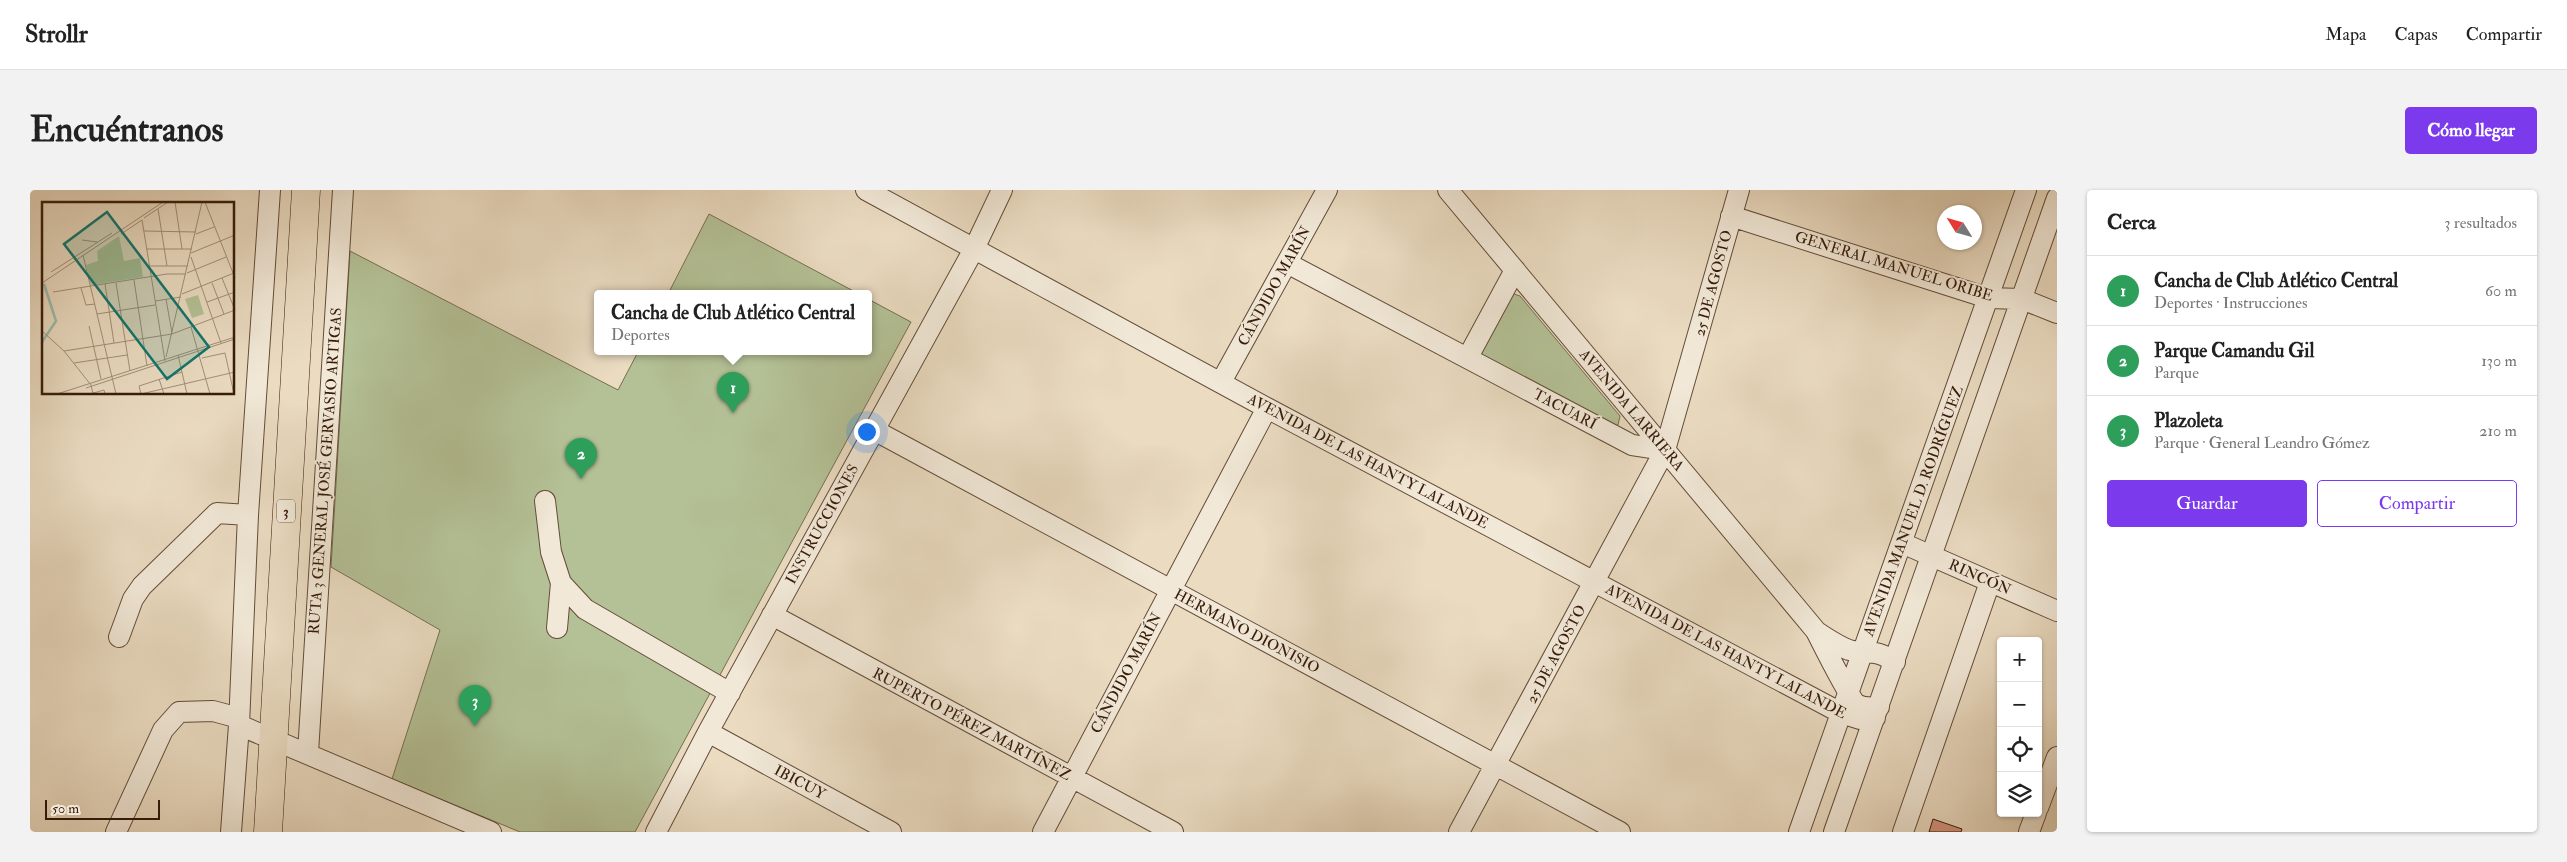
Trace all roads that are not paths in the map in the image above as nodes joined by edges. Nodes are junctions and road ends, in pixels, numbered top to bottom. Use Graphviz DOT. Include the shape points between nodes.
graph roads {
  1 [pos="270,190"];
  2 [pos="306,190"];
  3 [pos="343,190"];
  4 [pos="866,190"];
  5 [pos="1002,190"];
  6 [pos="1327,190"];
  7 [pos="1448,190"];
  8 [pos="1739,190"];
  9 [pos="2026,190"];
  10 [pos="2057,198"];
  11 [pos="1731,216"];
  12 [pos="974,249"];
  13 [pos="1287,263"];
  14 [pos="1515,270"];
  15 [pos="1988,298"];
  16 [pos="2022,299"];
  17 [pos="2057,313"];
  18 [pos="1468,357"];
  19 [pos="1221,382"];
  20 [pos="1267,408"];
  21 [pos="874,430"];
  22 [pos="1665,450"];
  23 [pos="545,500"];
  24 [pos="248,515"];
  25 [pos="1902,543"];
  26 [pos="1932,555"];
  27 [pos="1594,582"];
  28 [pos="1990,582"];
  29 [pos="561,583"];
  30 [pos="1170,590"];
  31 [pos="2057,611"];
  32 [pos="772,615"];
  33 [pos="557,628"];
  34 [pos="1816,631"];
  35 [pos="119,637"];
  36 [pos="1862,653"];
  37 [pos="1894,662"];
  38 [pos="730,693"];
  39 [pos="1848,694"];
  40 [pos="1841,713"];
  41 [pos="1877,713"];
  42 [pos="239,722"];
  43 [pos="708,732"];
  44 [pos="275,739"];
  45 [pos="308,753"];
  46 [pos="2057,757"];
  47 [pos="1495,766"];
  48 [pos="1072,777"];
  49 [pos="2042,797"];
  50 [pos="2035,817"];
  51 [pos="116,832"];
  52 [pos="231,832"];
  53 [pos="268,832"];
  54 [pos="490,832"];
  55 [pos="656,832"];
  56 [pos="891,832"];
  57 [pos="1043,832"];
  58 [pos="1173,832"];
  59 [pos="1459,832"];
  60 [pos="1620,832"];
  61 [pos="1799,832"];
  62 [pos="1834,832"];
  63 [pos="1903,832"];
  64 [pos="2029,832"];
  1 -- 24 [label="street"];
  2 -- 44 [label="highway, 3"];
  3 -- 45 [label="street, RUTA 3 GENERAL JOSÉ GERVASIO ARTIGAS"];
  4 -- 12 [label="street, AVENIDA DE LAS HANTY LALANDE"];
  5 -- 12 [label="street, INSTRUCCIONES"];
  6 -- 13 [label="street, CÁNDIDO MARÍN"];
  7 -- 14 [label="street, AVENIDA LARRIERA"];
  8 -- 11 [label="street, 25 DE AGOSTO"];
  9 -- 15 [label="street, AVENIDA MANUEL D. RODRÍGUEZ"];
  10 -- 16 [label="street, AVENIDA MANUEL D. RODRÍGUEZ"];
  11 -- 15 [label="street, GENERAL MANUEL ORIBE"];
  11 -- 22 [label="street, 25 DE AGOSTO"];
  12 -- 19 [label="street, AVENIDA DE LAS HANTY LALANDE"];
  12 -- 21 [label="street, INSTRUCCIONES"];
  13 -- 18 [label="street, TACUARÍ"];
  13 -- 19 [label="street, CÁNDIDO MARÍN"];
  14 -- 18 [label="street"];
  14 -- 22 [label="street, AVENIDA LARRIERA"];
  15 -- 16 [label="street, GENERAL MANUEL ORIBE"];
  15 -- 25 [label="street, AVENIDA MANUEL D. RODRÍGUEZ"];
  16 -- 17 [label="street, GENERAL MANUEL ORIBE"];
  16 -- 26 [label="street, AVENIDA MANUEL D. RODRÍGUEZ"];
  18 -- 22 [label="street, TACUARÍ" via="1632,445"];
  19 -- 20 [label="street, AVENIDA DE LAS HANTY LALANDE"];
  20 -- 27 [label="street, AVENIDA DE LAS HANTY LALANDE"];
  20 -- 30 [label="street, CÁNDIDO MARÍN"];
  21 -- 30 [label="street, HERMANO DIONISIO"];
  21 -- 32 [label="street, INSTRUCCIONES"];
  22 -- 27 [label="street, 25 DE AGOSTO"];
  22 -- 34 [label="street, AVENIDA LARRIERA"];
  23 -- 29 [label="street" via="551,552"];
  24 -- 35 [label="street" via="217,513 142,586 132,599"];
  24 -- 42 [label="street"];
  25 -- 26 [label="street, RINCÓN"];
  25 -- 36 [label="street, AVENIDA MANUEL D. RODRÍGUEZ"];
  26 -- 28 [label="street, RINCÓN"];
  26 -- 37 [label="street, AVENIDA MANUEL D. RODRÍGUEZ"];
  27 -- 40 [label="street, AVENIDA DE LAS HANTY LALANDE"];
  27 -- 47 [label="street, 25 DE AGOSTO"];
  28 -- 31 [label="street, RINCÓN"];
  28 -- 63 [label="street"];
  29 -- 33 [label="street"];
  29 -- 38 [label="street" via="585,609"];
  30 -- 47 [label="street, HERMANO DIONISIO"];
  30 -- 48 [label="street, CÁNDIDO MARÍN"];
  32 -- 38 [label="street, INSTRUCCIONES"];
  32 -- 48 [label="street, RUPERTO PÉREZ MARTÍNEZ"];
  34 -- 36 [label="street, AVENIDA LARRIERA" via="1834,643"];
  34 -- 39 [label="street, AVENIDA LARRIERA"];
  36 -- 37 [label="street, AVENIDA LARRIERA" via="1873,651"];
  36 -- 39 [label="street, AVENIDA MANUEL D. RODRÍGUEZ"];
  37 -- 41 [label="street, AVENIDA MANUEL D. RODRÍGUEZ"];
  38 -- 43 [label="street, INSTRUCCIONES"];
  39 -- 40 [label="street, AVENIDA MANUEL D. RODRÍGUEZ"];
  39 -- 41 [label="street" via="1856,704"];
  40 -- 41 [label="street, AVENIDA DE LAS HANTY LALANDE" via="1860,719"];
  40 -- 61 [label="street, AVENIDA MANUEL D. RODRÍGUEZ"];
  41 -- 62 [label="street, AVENIDA MANUEL D. RODRÍGUEZ"];
  42 -- 44 [label="street"];
  42 -- 51 [label="street" via="213,711 179,712 163,730"];
  42 -- 52 [label="street"];
  43 -- 55 [label="street, INSTRUCCIONES"];
  43 -- 56 [label="street, IBICUY"];
  44 -- 45 [label="street"];
  44 -- 53 [label="highway, 3"];
  45 -- 54 [label="street"];
  46 -- 49 [label="street"];
  47 -- 59 [label="street, 25 DE AGOSTO"];
  47 -- 60 [label="street, HERMANO DIONISIO"];
  48 -- 57 [label="street, CÁNDIDO MARÍN"];
  48 -- 58 [label="street, RUPERTO PÉREZ MARTÍNEZ"];
  50 -- 64 [label="street"];
}
